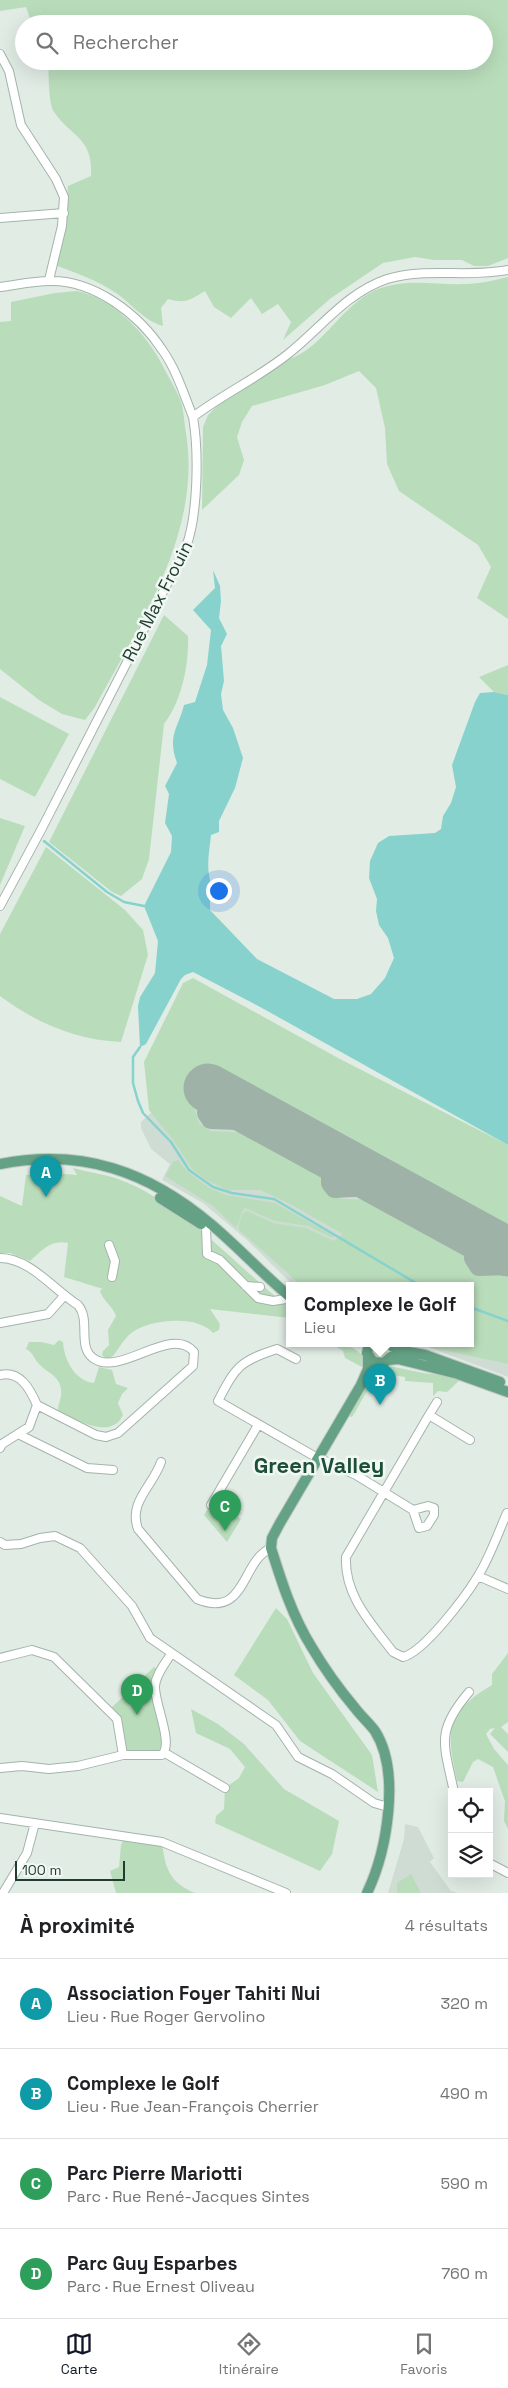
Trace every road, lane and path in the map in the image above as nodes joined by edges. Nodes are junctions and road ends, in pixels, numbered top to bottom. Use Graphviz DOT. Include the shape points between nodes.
graph roads {
  1 [pos="0,54"];
  2 [pos="64,213"];
  3 [pos="0,218"];
  4 [pos="508,270"];
  5 [pos="50,280"];
  6 [pos="0,286"];
  7 [pos="193,417"];
  8 [pos="0,906"];
  9 [pos="0,1164"];
  10 [pos="0,1169"];
  11 [pos="206,1227"];
  12 [pos="110,1245"];
  13 [pos="0,1258"];
  14 [pos="112,1277"];
  15 [pos="246,1286"];
  16 [pos="260,1287"];
  17 [pos="64,1296"];
  18 [pos="286,1297"];
  19 [pos="286,1297"];
  20 [pos="286,1300"];
  21 [pos="0,1323"];
  22 [pos="392,1347"];
  23 [pos="398,1347"];
  24 [pos="366,1348"];
  25 [pos="296,1359"];
  26 [pos="386,1362"];
  27 [pos="0,1375"];
  28 [pos="362,1384"];
  29 [pos="508,1385"];
  30 [pos="508,1392"];
  31 [pos="437,1402"];
  32 [pos="37,1405"];
  33 [pos="429,1415"];
  34 [pos="258,1425"];
  35 [pos="20,1435"];
  36 [pos="470,1440"];
  37 [pos="0,1448"];
  38 [pos="317,1458"];
  39 [pos="161,1462"];
  40 [pos="113,1470"];
  41 [pos="385,1492"];
  42 [pos="211,1505"];
  43 [pos="413,1510"];
  44 [pos="507,1512"];
  45 [pos="0,1542"];
  46 [pos="271,1548"];
  47 [pos="478,1576"];
  48 [pos="508,1589"];
  49 [pos="172,1654"];
  50 [pos="0,1658"];
  51 [pos="470,1692"];
  52 [pos="165,1753"];
  53 [pos="123,1755"];
  54 [pos="0,1768"];
  55 [pos="225,1788"];
  56 [pos="453,1788"];
  57 [pos="388,1807"];
  58 [pos="0,1818"];
  59 [pos="35,1823"];
  60 [pos="493,1865"];
  61 [pos="508,1873"];
  62 [pos="4,1893"];
  63 [pos="286,1893"];
  64 [pos="367,1893"];
  1 -- 2 [label="street" via="9,71 21,124 62,189"];
  2 -- 3 [label="street"];
  2 -- 5 [label="street"];
  4 -- 7 [label="street" via="402,276 372,285 340,306 280,360"];
  5 -- 6 [label="street, Rue Max Frouin"];
  5 -- 7 [label="street, Rue Max Frouin" via="94,290 140,324 163,350"];
  7 -- 8 [label="street, Rue Max Frouin" via="196,464 193,528 186,547"];
  9 -- 18 [label="main road" via="31,1158 58,1158 102,1164 123,1171 194,1211 239,1249"];
  10 -- 11 [label="main road" via="47,1162 104,1170 142,1187"];
  11 -- 15 [label="street" via="207,1254 220,1260"];
  11 -- 19 [label="main road"];
  12 -- 14 [label="street" via="116,1261"];
  13 -- 17 [label="street" via="27,1266"];
  15 -- 16 [label="street"];
  15 -- 20 [label="street" via="258,1298"];
  17 -- 21 [label="street" via="48,1314"];
  17 -- 32 [label="street" via="84,1313 85,1345 95,1360 110,1363 181,1344 189,1346 195,1358 193,1366 160,1397 118,1433 106,1437"];
  22 -- 26 [label="main road" via="393,1354"];
  23 -- 29 [label="main road"];
  24 -- 26 [label="main road" via="377,1363"];
  24 -- 28 [label="main road" via="368,1369"];
  25 -- 34 [label="street" via="277,1349 251,1357 239,1365 218,1401"];
  26 -- 28 [label="main road"];
  26 -- 30 [label="main road" via="398,1359 458,1374"];
  27 -- 32 [label="street" via="10,1374 25,1383"];
  28 -- 38 [label="main road"];
  31 -- 33 [label="street"];
  32 -- 35 [label="street" via="29,1427"];
  33 -- 36 [label="street"];
  33 -- 41 [label="street"];
  34 -- 38 [label="street"];
  34 -- 42 [label="street"];
  35 -- 37 [label="street"];
  35 -- 40 [label="street" via="87,1468"];
  38 -- 41 [label="street"];
  38 -- 46 [label="main road" via="272,1538"];
  39 -- 46 [label="street" via="158,1473 141,1496 135,1510 135,1521 138,1529 197,1599 208,1603 222,1602 236,1596 258,1561"];
  41 -- 43 [label="street"];
  41 -- 47 [label="street" via="346,1557 345,1570 351,1592 393,1652 403,1657 412,1655 427,1642"];
  44 -- 47 [label="street"];
  45 -- 49 [label="street" via="5,1545 21,1544 55,1536 80,1548 132,1606 150,1638"];
  46 -- 57 [label="main road" via="299,1628 332,1679 374,1731 384,1752 389,1778"];
  47 -- 48 [label="street"];
  49 -- 52 [label="street" via="157,1678 155,1689 167,1745"];
  49 -- 57 [label="street" via="276,1725 298,1757 332,1774 374,1803"];
  50 -- 53 [label="street" via="32,1650 54,1657 117,1719"];
  51 -- 56 [label="street" via="455,1709 444,1732 443,1744"];
  52 -- 53 [label="street" via="159,1757"];
  52 -- 55 [label="street"];
  53 -- 54 [label="street" via="49,1770 22,1766"];
  57 -- 64 [label="main road" via="380,1854"];
  58 -- 59 [label="street"];
  59 -- 62 [label="street" via="27,1853"];
  59 -- 63 [label="street" via="162,1842"];
  60 -- 61 [label="street"];
}
